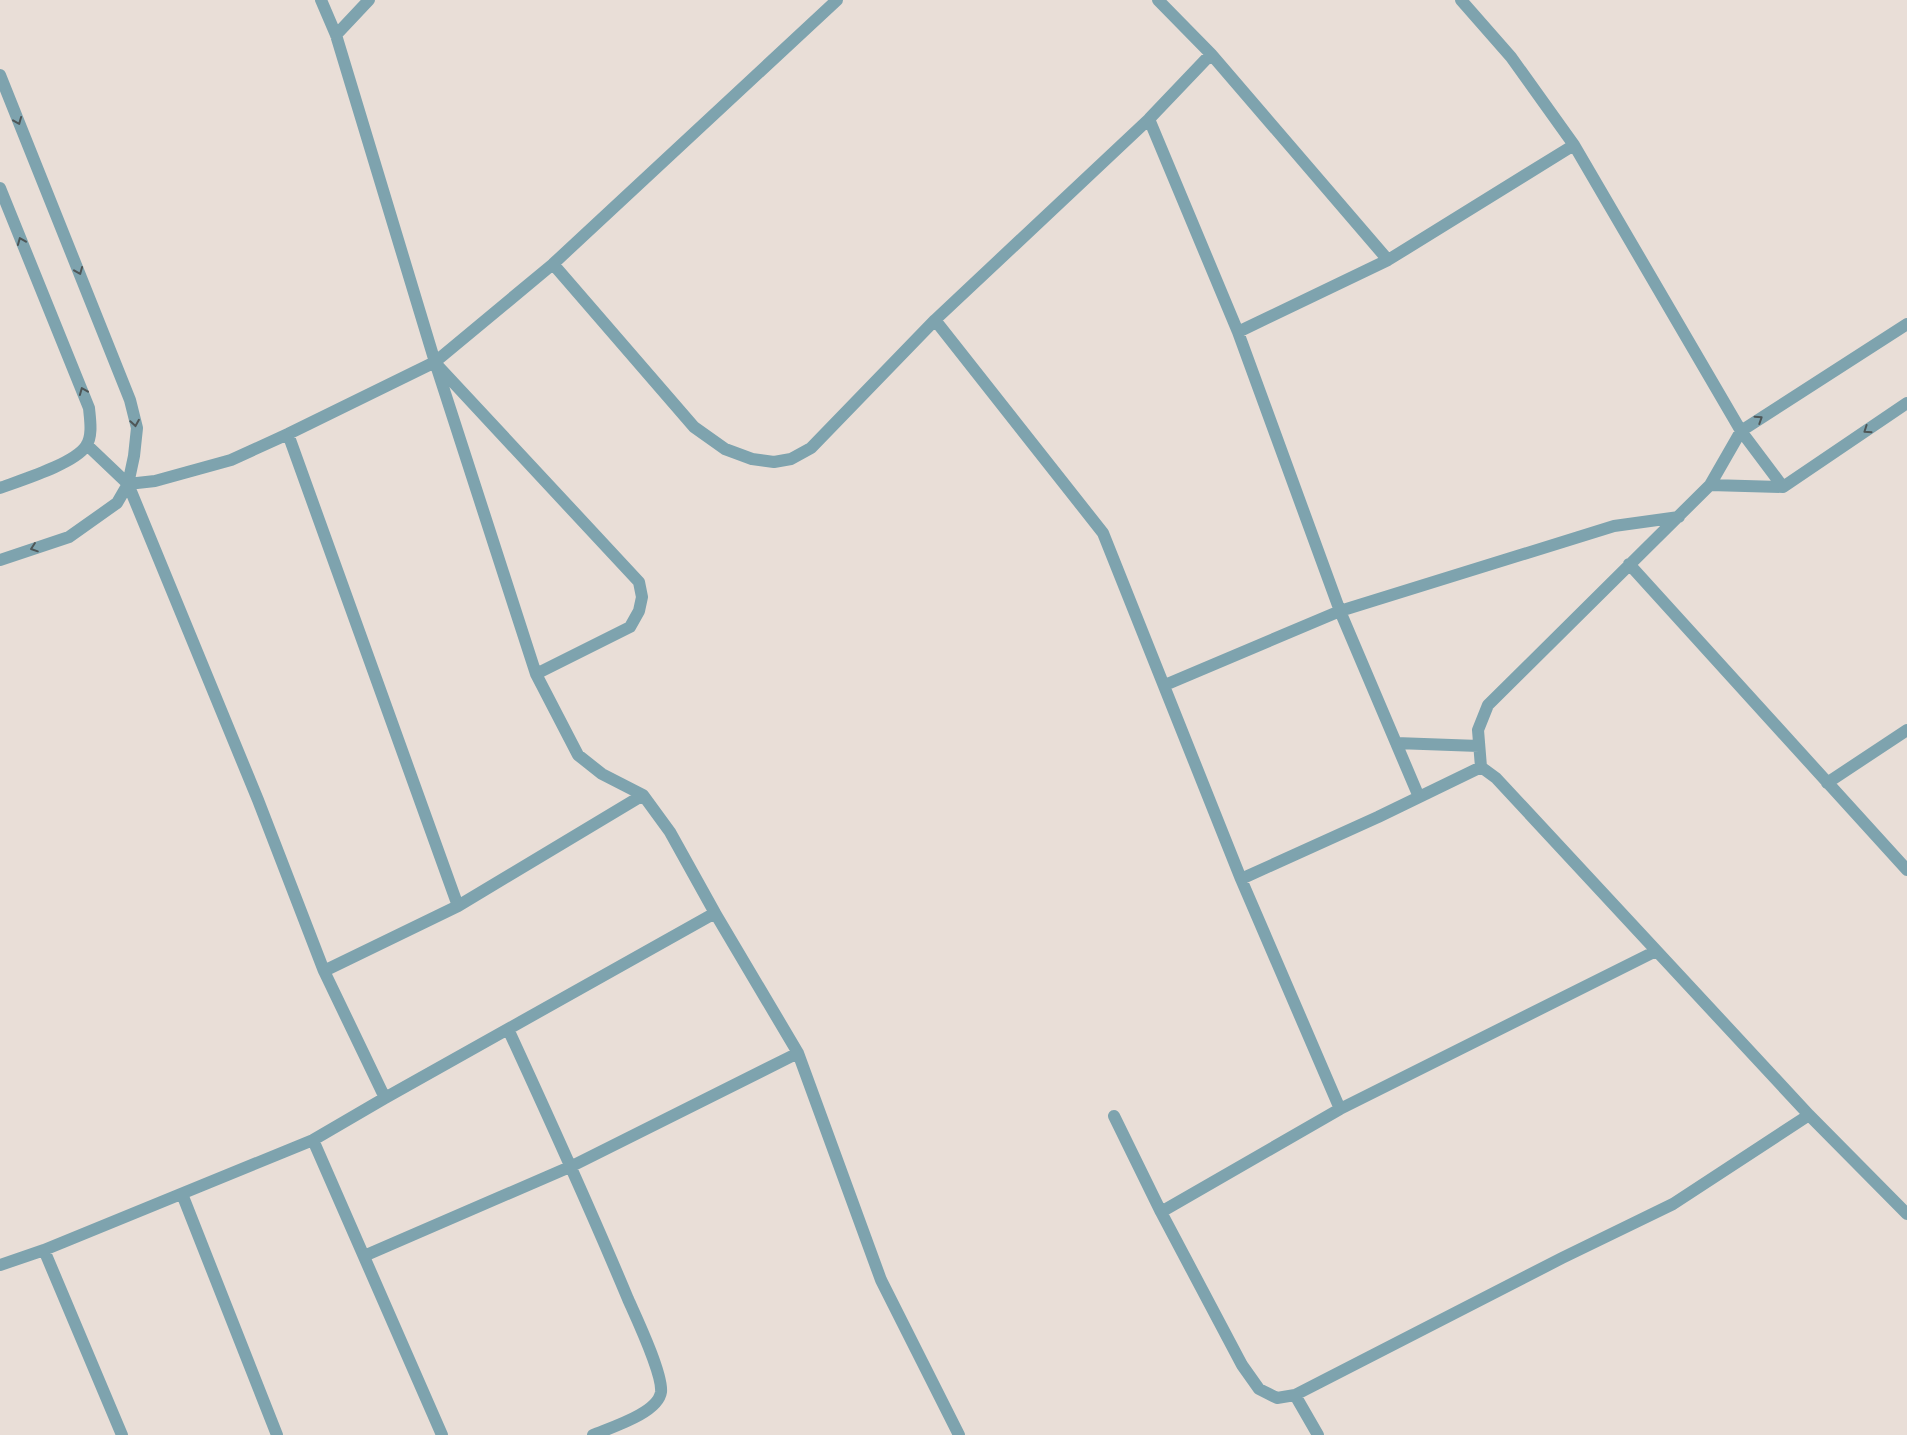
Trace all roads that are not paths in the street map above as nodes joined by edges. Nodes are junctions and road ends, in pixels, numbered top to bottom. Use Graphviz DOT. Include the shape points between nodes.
graph roads {
  1 [pos="321,0"];
  2 [pos="369,0"];
  3 [pos="837,0"];
  4 [pos="1158,0"];
  5 [pos="1461,0"];
  6 [pos="336,35"];
  7 [pos="1211,54"];
  8 [pos="0,75"];
  9 [pos="1149,119"];
  10 [pos="1574,145"];
  11 [pos="0,188"];
  12 [pos="1388,260"];
  13 [pos="553,264"];
  14 [pos="935,320"];
  15 [pos="1907,324"];
  16 [pos="1238,332"];
  17 [pos="435,362"];
  18 [pos="1907,403"];
  19 [pos="1741,431"];
  20 [pos="288,434"];
  21 [pos="87,445"];
  22 [pos="128,484"];
  23 [pos="1710,485"];
  24 [pos="1783,487"];
  25 [pos="0,488"];
  26 [pos="1679,518"];
  27 [pos="0,560"];
  28 [pos="1629,564"];
  29 [pos="1340,611"];
  30 [pos="536,674"];
  31 [pos="1165,685"];
  32 [pos="1907,730"];
  33 [pos="1396,743"];
  34 [pos="1479,746"];
  35 [pos="1481,767"];
  36 [pos="1827,783"];
  37 [pos="643,796"];
  38 [pos="1419,797"];
  39 [pos="1907,870"];
  40 [pos="1241,879"];
  41 [pos="458,906"];
  42 [pos="715,913"];
  43 [pos="1656,951"];
  44 [pos="324,971"];
  45 [pos="508,1029"];
  46 [pos="798,1054"];
  47 [pos="385,1098"];
  48 [pos="1340,1109"];
  49 [pos="1809,1115"];
  50 [pos="1114,1116"];
  51 [pos="313,1140"];
  52 [pos="572,1166"];
  53 [pos="182,1194"];
  54 [pos="1161,1212"];
  55 [pos="1907,1214"];
  56 [pos="44,1250"];
  57 [pos="364,1256"];
  58 [pos="0,1265"];
  59 [pos="1295,1395"];
  60 [pos="122,1435"];
  61 [pos="277,1435"];
  62 [pos="442,1435"];
  63 [pos="593,1435"];
  64 [pos="959,1435"];
  65 [pos="1318,1435"];
  1 -- 6 [label="street"];
  2 -- 6 [label="street"];
  3 -- 13 [label="street"];
  4 -- 7 [label="street"];
  5 -- 10 [label="street" via="1511,57"];
  6 -- 17 [label="street"];
  7 -- 9 [label="street"];
  7 -- 12 [label="street"];
  8 -- 22 [label="street, one-way" via="130,400 137,428"];
  9 -- 14 [label="street"];
  9 -- 16 [label="street"];
  10 -- 12 [label="street"];
  10 -- 19 [label="street"];
  21 -- 11 [label="street, one-way" via="91,430 89,408"];
  12 -- 16 [label="street"];
  13 -- 14 [label="street" via="694,427 725,449 752,459 774,462 791,459 811,448"];
  13 -- 17 [label="street"];
  14 -- 31 [label="street" via="1102,532"];
  19 -- 15 [label="street, one-way"];
  16 -- 29 [label="street"];
  17 -- 20 [label="street"];
  17 -- 30 [label="street"];
  17 -- 30 [label="street" via="639,582 642,597 630,627"];
  18 -- 24 [label="street, one-way"];
  19 -- 23 [label="street"];
  19 -- 24 [label="street"];
  20 -- 22 [label="street" via="231,460"];
  20 -- 41 [label="street"];
  21 -- 22 [label="street"];
  21 -- 25 [label="street" via="73,458"];
  22 -- 27 [label="street, one-way" via="117,504 69,537"];
  22 -- 44 [label="street"];
  23 -- 24 [label="street"];
  23 -- 26 [label="street"];
  26 -- 28 [label="street"];
  26 -- 29 [label="street" via="1614,526"];
  28 -- 34 [label="street" via="1488,704 1478,730"];
  28 -- 36 [label="street"];
  29 -- 31 [label="street"];
  29 -- 33 [label="street"];
  30 -- 37 [label="street" via="578,755 602,774"];
  31 -- 40 [label="street"];
  32 -- 36 [label="street"];
  33 -- 34 [label="street"];
  33 -- 38 [label="street"];
  34 -- 35 [label="street"];
  35 -- 38 [label="street"];
  35 -- 43 [label="street" via="1496,778"];
  36 -- 39 [label="street"];
  37 -- 41 [label="street"];
  37 -- 42 [label="street" via="670,832"];
  38 -- 40 [label="street"];
  40 -- 48 [label="street"];
  41 -- 44 [label="street"];
  42 -- 45 [label="street"];
  42 -- 46 [label="street"];
  43 -- 48 [label="street"];
  43 -- 49 [label="street"];
  44 -- 47 [label="street"];
  45 -- 47 [label="street"];
  45 -- 52 [label="street"];
  46 -- 52 [label="street"];
  46 -- 64 [label="street" via="881,1280"];
  47 -- 51 [label="street"];
  48 -- 54 [label="street"];
  49 -- 55 [label="street"];
  49 -- 59 [label="street" via="1673,1204"];
  50 -- 54 [label="street"];
  51 -- 53 [label="street"];
  51 -- 57 [label="street"];
  52 -- 57 [label="street"];
  52 -- 63 [label="street" via="644,1334 659,1375 661,1391 656,1404 645,1412"];
  53 -- 56 [label="street"];
  53 -- 61 [label="street"];
  54 -- 59 [label="street" via="1242,1365 1259,1389 1277,1398"];
  56 -- 58 [label="street"];
  56 -- 60 [label="street"];
  57 -- 62 [label="street"];
  59 -- 65 [label="street"];
}
